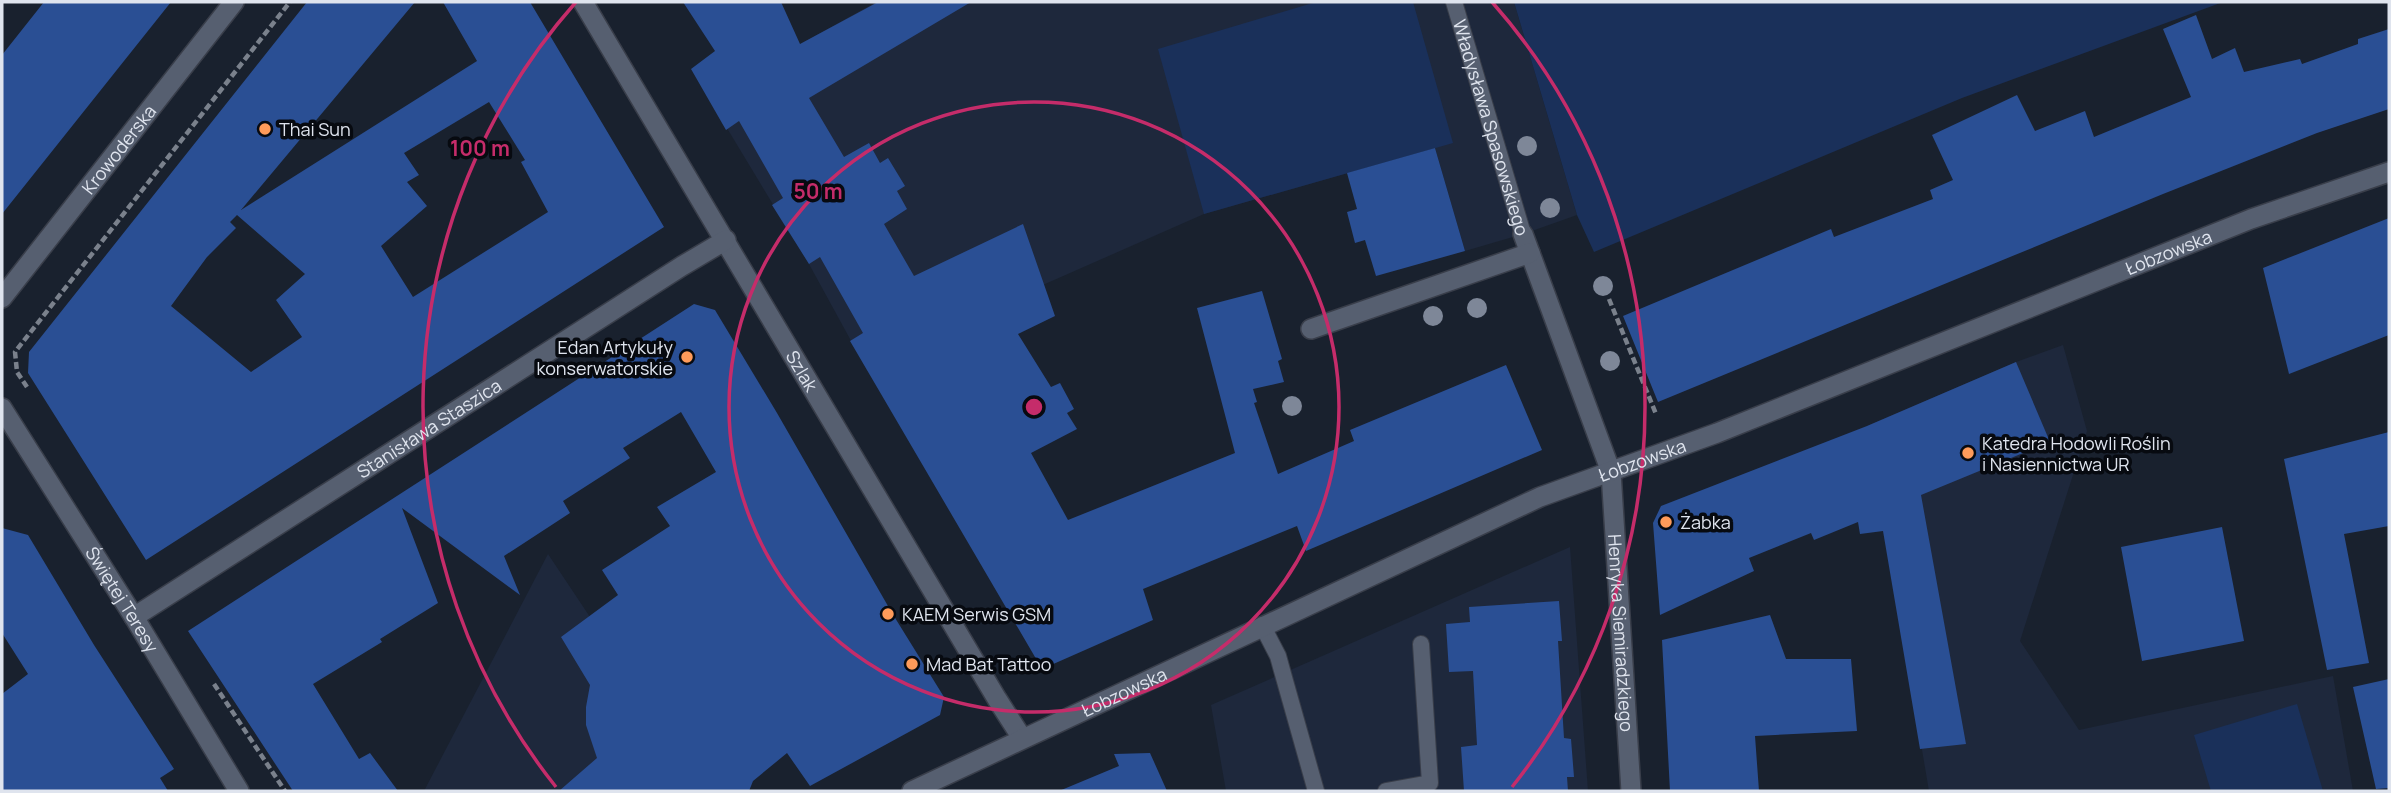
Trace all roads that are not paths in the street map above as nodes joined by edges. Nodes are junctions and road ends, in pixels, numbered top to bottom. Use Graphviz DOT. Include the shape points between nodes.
graph roads {
  1 [pos="234,2"];
  2 [pos="583,2"];
  3 [pos="1454,2"];
  4 [pos="2389,172"];
  5 [pos="726,240"];
  6 [pos="1526,244"];
  7 [pos="2,298"];
  8 [pos="1311,329"];
  9 [pos="2,408"];
  10 [pos="1611,472"];
  11 [pos="134,617"];
  12 [pos="1262,625"];
  13 [pos="1421,644"];
  14 [pos="1022,738"];
  15 [pos="239,791"];
  16 [pos="912,791"];
  17 [pos="1316,791"];
  18 [pos="1386,791"];
  19 [pos="1631,791"];
  1 -- 7 [label="street, Krowoderska"];
  2 -- 5 [label="street, Szlak"];
  3 -- 6 [label="lane, Władysława Spasowskiego"];
  4 -- 10 [label="street, Łobzowska" via="2251,219"];
  5 -- 11 [label="street, Stanisława Staszica"];
  5 -- 14 [label="street, Szlak"];
  6 -- 8 [label="street, Władysława Spasowskiego"];
  6 -- 10 [label="street, Władysława Spasowskiego"];
  9 -- 11 [label="street, Świętej Teresy"];
  10 -- 12 [label="street, Łobzowska" via="1540,497"];
  10 -- 19 [label="street, Henryka Siemiradzkiego"];
  11 -- 15 [label="street, Świętej Teresy"];
  12 -- 14 [label="street, Łobzowska"];
  12 -- 17 [label="lane" via="1283,674"];
  13 -- 18 [label="lane" via="1430,783"];
  14 -- 16 [label="street, Łobzowska"];
}
